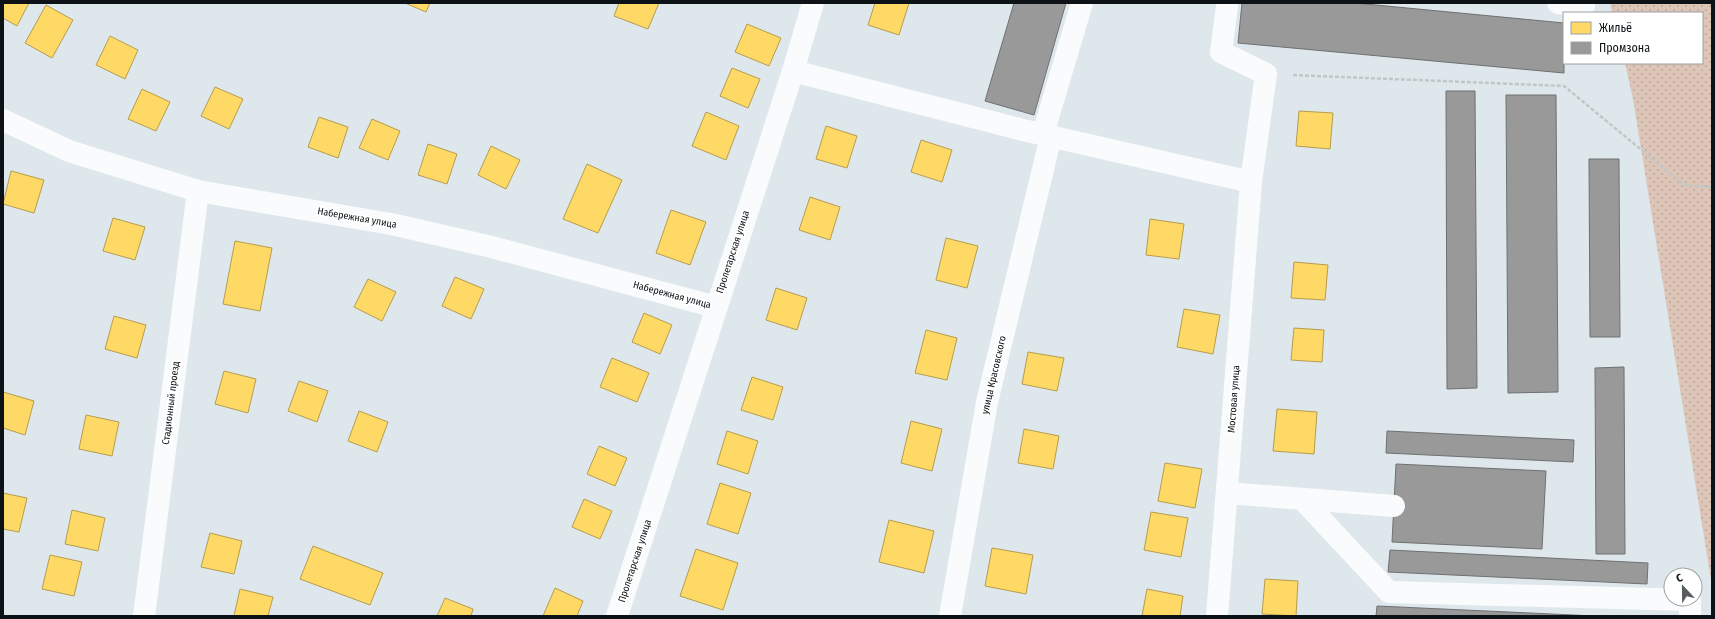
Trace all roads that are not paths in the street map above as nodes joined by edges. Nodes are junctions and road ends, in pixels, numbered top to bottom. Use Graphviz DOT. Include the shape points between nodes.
graph roads {
  1 [pos="813,3"];
  2 [pos="1082,3"];
  3 [pos="1558,3"];
  4 [pos="1223,4"];
  5 [pos="1584,6"];
  6 [pos="793,71"];
  7 [pos="3,120"];
  8 [pos="1047,136"];
  9 [pos="1251,182"];
  10 [pos="198,190"];
  11 [pos="716,307"];
  12 [pos="1227,493"];
  13 [pos="1302,499"];
  14 [pos="1394,506"];
  15 [pos="144,616"];
  16 [pos="617,616"];
  17 [pos="950,616"];
  18 [pos="1217,616"];
  19 [pos="1690,616"];
  1 -- 6 [label="street, Пролетарская улица"];
  2 -- 8 [label="street, улица Красовского"];
  3 -- 5 [label="street"];
  4 -- 9 [label="street, Мостовая улица" via="1221,52 1266,74"];
  6 -- 8 [label="street"];
  6 -- 11 [label="street, Пролетарская улица"];
  7 -- 10 [label="street, Набережная улица" via="69,151"];
  8 -- 9 [label="street"];
  8 -- 17 [label="street, улица Красовского" via="987,402"];
  9 -- 12 [label="street, Мостовая улица"];
  10 -- 11 [label="street, Набережная улица" via="391,224"];
  10 -- 15 [label="street, Стадионный проезд"];
  11 -- 16 [label="street, Пролетарская улица"];
  12 -- 13 [label="street"];
  12 -- 18 [label="street, Мостовая улица"];
  13 -- 14 [label="street"];
  13 -- 19 [label="street" via="1389,592 1690,600"];
}
